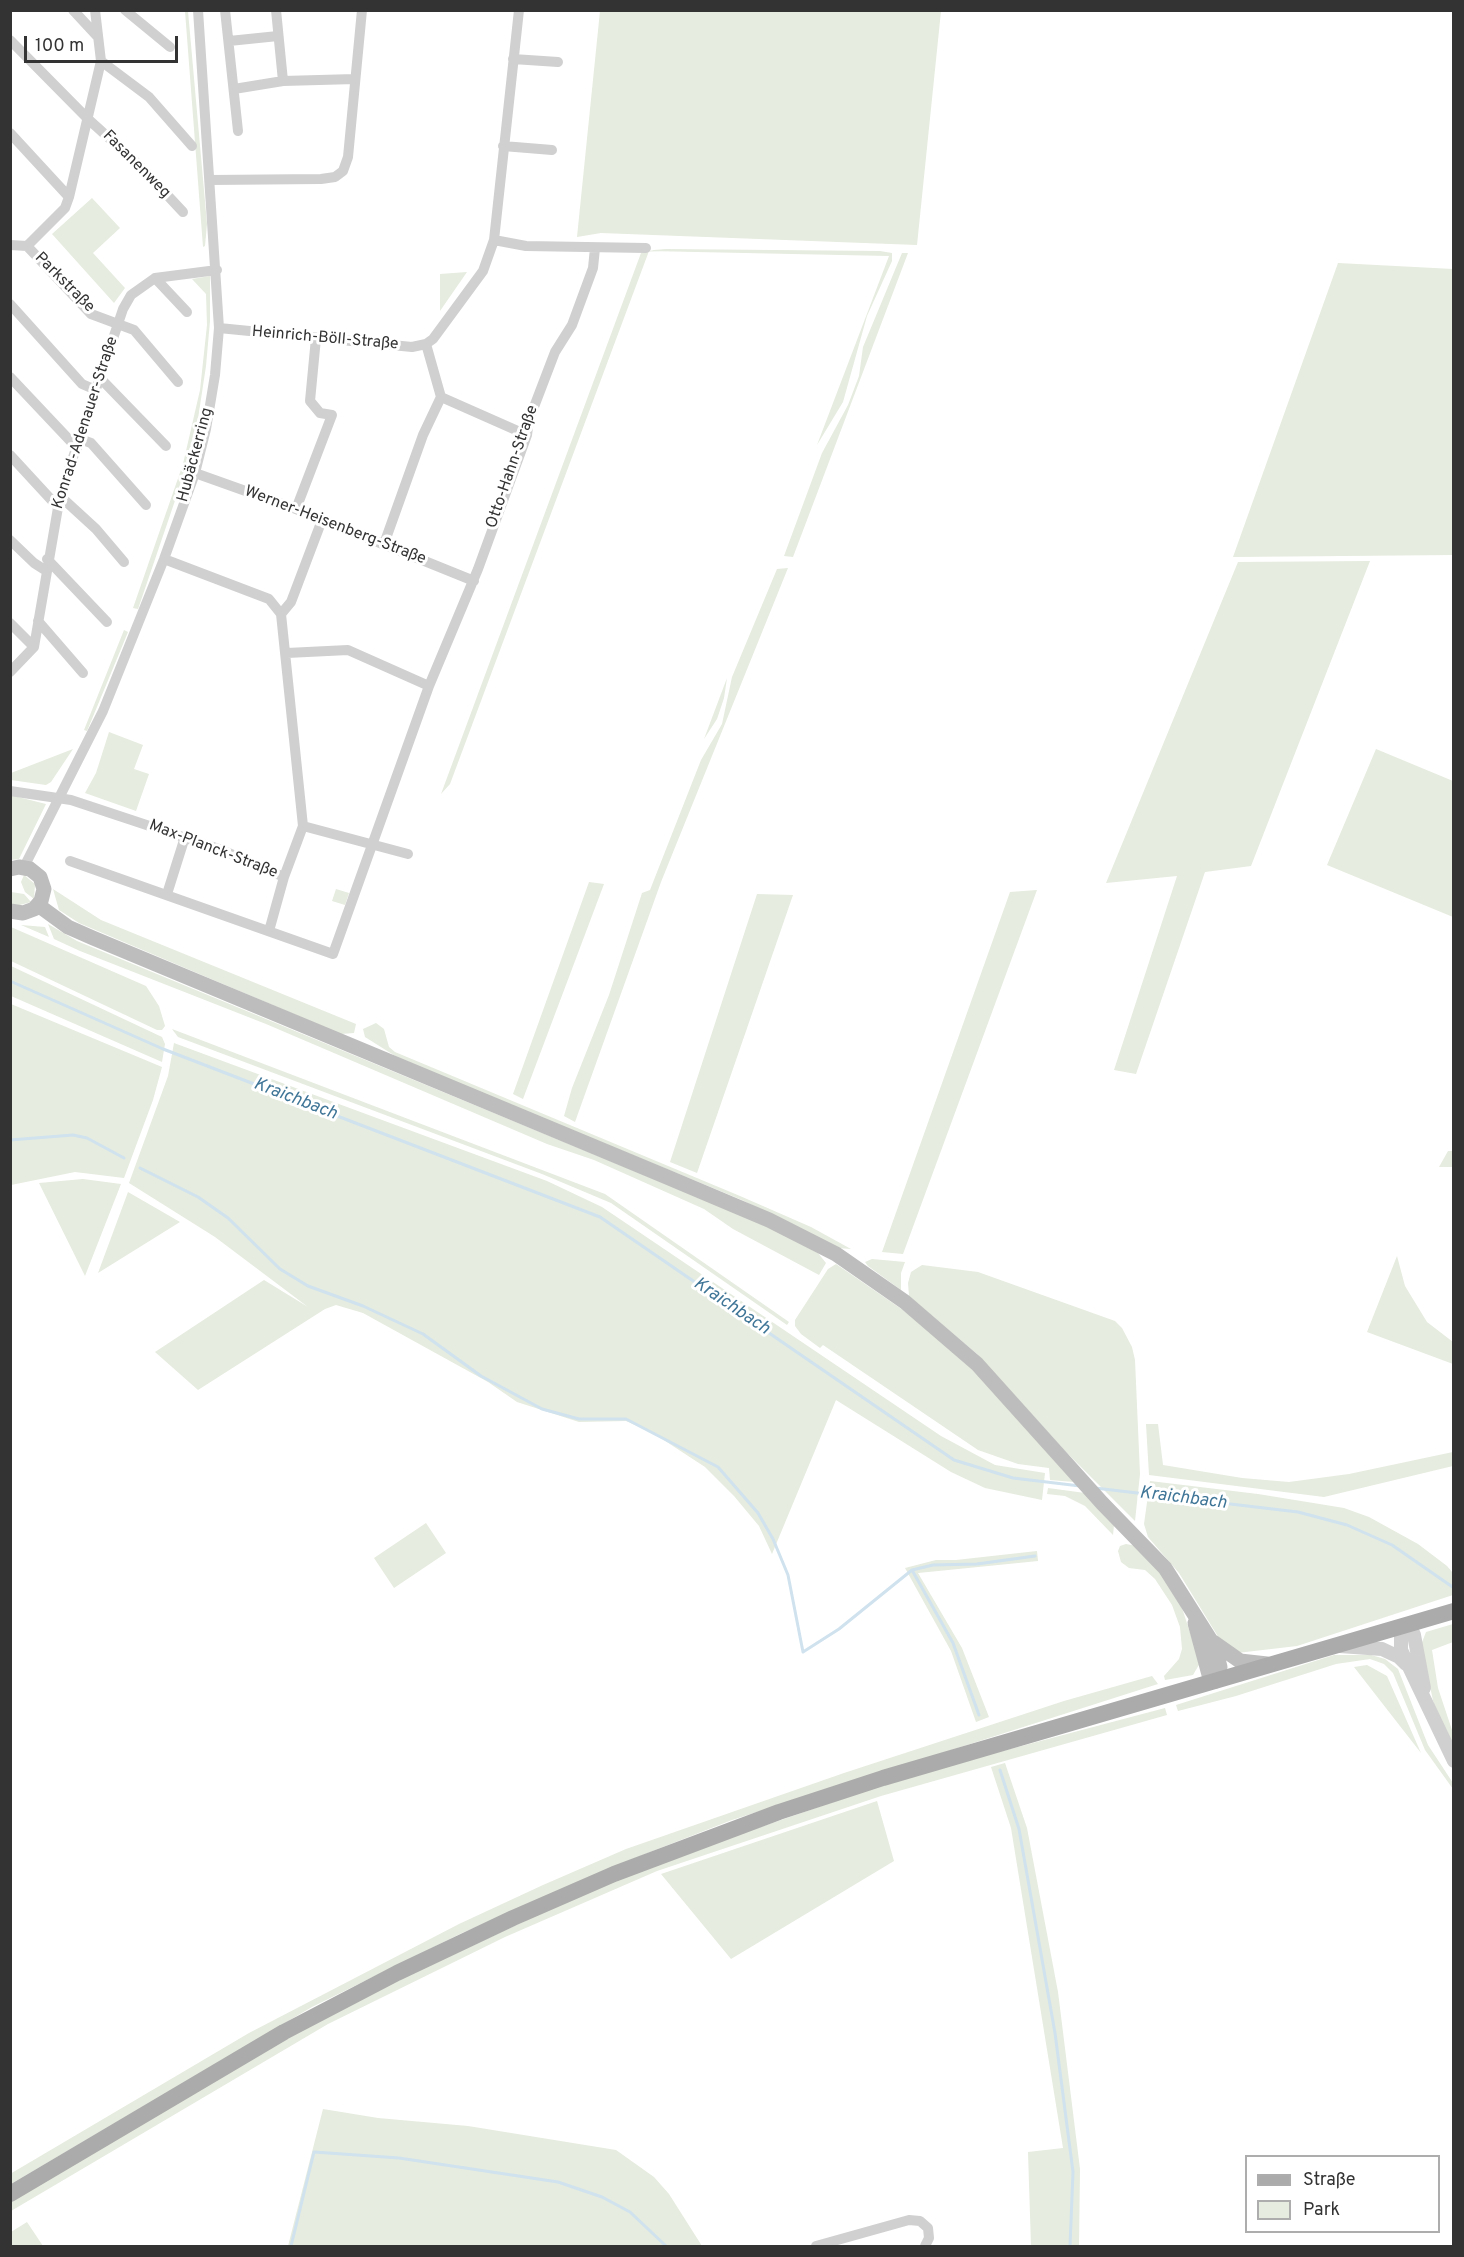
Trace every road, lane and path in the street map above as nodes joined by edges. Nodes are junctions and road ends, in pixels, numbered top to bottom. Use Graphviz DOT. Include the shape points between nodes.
graph roads {
  1 [pos="73,10"];
  2 [pos="95,10"];
  3 [pos="125,10"];
  4 [pos="198,10"];
  5 [pos="225,10"];
  6 [pos="276,10"];
  7 [pos="362,10"];
  8 [pos="519,10"];
  9 [pos="278,36"];
  10 [pos="98,38"];
  11 [pos="10,40"];
  12 [pos="229,41"];
  13 [pos="170,47"];
  14 [pos="513,59"];
  15 [pos="100,61"];
  16 [pos="558,62"];
  17 [pos="356,80"];
  18 [pos="283,81"];
  19 [pos="234,89"];
  20 [pos="88,119"];
  21 [pos="238,131"];
  22 [pos="10,133"];
  23 [pos="192,146"];
  24 [pos="503,146"];
  25 [pos="552,150"];
  26 [pos="210,180"];
  27 [pos="69,197"];
  28 [pos="183,212"];
  29 [pos="494,240"];
  30 [pos="10,245"];
  31 [pos="27,246"];
  32 [pos="595,248"];
  33 [pos="646,248"];
  34 [pos="217,270"];
  35 [pos="155,278"];
  36 [pos="10,304"];
  37 [pos="187,312"];
  38 [pos="118,325"];
  39 [pos="219,328"];
  40 [pos="316,338"];
  41 [pos="426,344"];
  42 [pos="10,377"];
  43 [pos="100,379"];
  44 [pos="178,381"];
  45 [pos="96,390"];
  46 [pos="441,397"];
  47 [pos="527,435"];
  48 [pos="78,444"];
  49 [pos="166,446"];
  50 [pos="10,455"];
  51 [pos="195,473"];
  52 [pos="58,501"];
  53 [pos="146,505"];
  54 [pos="296,509"];
  55 [pos="322,520"];
  56 [pos="10,540"];
  57 [pos="384,544"];
  58 [pos="164,559"];
  59 [pos="124,562"];
  60 [pos="46,565"];
  61 [pos="474,581"];
  62 [pos="281,614"];
  63 [pos="38,621"];
  64 [pos="107,622"];
  65 [pos="10,623"];
  66 [pos="34,647"];
  67 [pos="287,653"];
  68 [pos="10,672"];
  69 [pos="83,673"];
  70 [pos="429,686"];
  71 [pos="10,791"];
  72 [pos="59,798"];
  73 [pos="303,826"];
  74 [pos="185,837"];
  75 [pos="372,844"];
  76 [pos="408,854"];
  77 [pos="70,861"];
  78 [pos="17,868"];
  79 [pos="284,877"];
  80 [pos="166,894"];
  81 [pos="38,905"];
  82 [pos="10,911"];
  83 [pos="269,931"];
  84 [pos="1189,1603"];
  85 [pos="1449,1613"];
  86 [pos="1409,1624"];
  87 [pos="1211,1640"];
  88 [pos="1335,1646"];
  89 [pos="1269,1664"];
  90 [pos="1407,1664"];
  91 [pos="1214,1681"];
  92 [pos="1426,1702"];
  93 [pos="1454,1761"];
  94 [pos="10,2194"];
  95 [pos="816,2247"];
  96 [pos="926,2247"];
  1 -- 10 [label="street"];
  2 -- 10 [label="street"];
  3 -- 13 [label="street"];
  4 -- 26 [label="street, Hubäckerring"];
  5 -- 12 [label="street"];
  6 -- 9 [label="street"];
  7 -- 17 [label="street"];
  8 -- 14 [label="street"];
  9 -- 12 [label="street"];
  9 -- 18 [label="street"];
  10 -- 15 [label="street"];
  11 -- 20 [label="street, Fasanenweg"];
  12 -- 19 [label="street"];
  14 -- 16 [label="street"];
  14 -- 24 [label="street"];
  15 -- 20 [label="street"];
  15 -- 23 [label="street" via="149,97"];
  17 -- 18 [label="street"];
  17 -- 26 [label="street" via="348,157 343,171 335,177"];
  18 -- 19 [label="street"];
  19 -- 21 [label="street"];
  20 -- 27 [label="street"];
  20 -- 28 [label="street, Fasanenweg"];
  22 -- 27 [label="street"];
  24 -- 25 [label="street"];
  24 -- 29 [label="street"];
  26 -- 34 [label="street, Hubäckerring"];
  27 -- 31 [label="street" via="65,208"];
  29 -- 32 [label="street" via="526,246"];
  29 -- 41 [label="street" via="483,271 440,331"];
  30 -- 31 [label="street, Parkstraße"];
  31 -- 38 [label="street, Parkstraße" via="91,314"];
  32 -- 33 [label="street"];
  32 -- 47 [label="street, Otto-Hahn-Straße" via="572,325 555,352"];
  34 -- 35 [label="street, Konrad-Adenauer-Straße"];
  34 -- 39 [label="street, Hubäckerring"];
  35 -- 37 [label="street"];
  35 -- 38 [label="street, Konrad-Adenauer-Straße" via="131,295"];
  36 -- 45 [label="street" via="82,384"];
  38 -- 43 [label="street, Konrad-Adenauer-Straße"];
  38 -- 44 [label="street, Parkstraße" via="134,330"];
  39 -- 40 [label="street, Heinrich-Böll-Straße"];
  39 -- 51 [label="street, Hubäckerring" via="214,386"];
  40 -- 41 [label="street, Heinrich-Böll-Straße" via="375,345"];
  40 -- 54 [label="street" via="310,400 320,413 332,415"];
  41 -- 46 [label="street"];
  42 -- 48 [label="street"];
  43 -- 45 [label="street, Konrad-Adenauer-Straße"];
  43 -- 49 [label="street"];
  45 -- 48 [label="street, Konrad-Adenauer-Straße"];
  46 -- 47 [label="street"];
  46 -- 57 [label="street" via="423,435"];
  47 -- 61 [label="street, Otto-Hahn-Straße"];
  48 -- 52 [label="street, Konrad-Adenauer-Straße"];
  48 -- 53 [label="street" via="91,443"];
  50 -- 52 [label="street"];
  51 -- 54 [label="street, Werner-Heisenberg-Straße"];
  51 -- 58 [label="street, Hubäckerring"];
  52 -- 59 [label="street" via="96,529"];
  52 -- 60 [label="street, Konrad-Adenauer-Straße"];
  54 -- 55 [label="street, Werner-Heisenberg-Straße"];
  55 -- 57 [label="street, Werner-Heisenberg-Straße"];
  55 -- 62 [label="street" via="291,602"];
  56 -- 60 [label="street" via="34,563"];
  57 -- 61 [label="street, Werner-Heisenberg-Straße"];
  58 -- 62 [label="street" via="269,599"];
  58 -- 72 [label="street, Hubäckerring" via="103,711"];
  60 -- 63 [label="street, Konrad-Adenauer-Straße"];
  60 -- 64 [label="street"];
  61 -- 70 [label="street, Otto-Hahn-Straße"];
  62 -- 67 [label="street, Max-Planck-Straße"];
  63 -- 66 [label="street, Konrad-Adenauer-Straße"];
  63 -- 69 [label="street"];
  65 -- 66 [label="street"];
  66 -- 68 [label="street"];
  67 -- 70 [label="street" via="348,650"];
  67 -- 73 [label="street, Max-Planck-Straße"];
  70 -- 75 [label="street, Otto-Hahn-Straße"];
  71 -- 72 [label="street, Max-Planck-Straße"];
  72 -- 74 [label="street, Max-Planck-Straße"];
  72 -- 78 [label="street, Hubäckerring"];
  73 -- 75 [label="street"];
  73 -- 79 [label="street, Max-Planck-Straße"];
  74 -- 79 [label="street, Max-Planck-Straße"];
  74 -- 80 [label="street"];
  75 -- 76 [label="street"];
  75 -- 83 [label="street, Otto-Hahn-Straße" via="333,954"];
  77 -- 80 [label="street"];
  78 -- 81 [label="main road" via="35,872 43,883"];
  79 -- 83 [label="street"];
  80 -- 83 [label="street"];
  81 -- 82 [label="main road" via="23,913"];
  81 -- 84 [label="main road" via="68,927 93,938 687,1185 836,1254 905,1302 960,1348 1165,1568"];
  84 -- 87 [label="main road"];
  84 -- 91 [label="main road"];
  85 -- 86 [label="main road"];
  86 -- 88 [label="main road"];
  86 -- 90 [label="street" via="1400,1643"];
  86 -- 92 [label="street"];
  87 -- 89 [label="main road" via="1240,1661"];
  87 -- 91 [label="main road" via="1220,1663"];
  88 -- 89 [label="main road"];
  88 -- 90 [label="street" via="1382,1649"];
  89 -- 91 [label="main road"];
  90 -- 92 [label="street"];
  91 -- 94 [label="main road" via="882,1778 614,1874 418,1963 284,2032"];
  92 -- 93 [label="street"];
  95 -- 96 [label="street" via="909,2220 920,2221 928,2228"];
}
